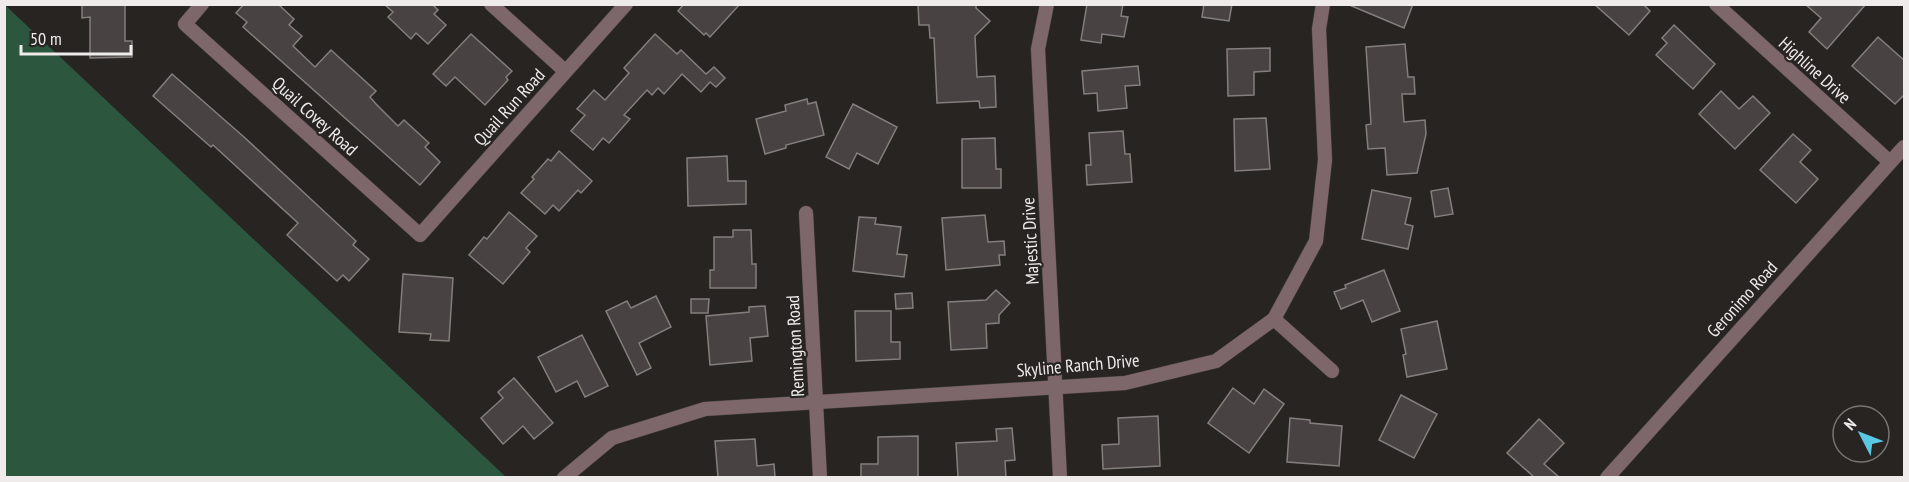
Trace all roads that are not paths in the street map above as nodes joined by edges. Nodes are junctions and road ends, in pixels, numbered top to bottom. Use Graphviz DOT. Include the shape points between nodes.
graph roads {
  1 [pos="202,4"];
  2 [pos="491,4"];
  3 [pos="626,4"];
  4 [pos="1047,4"];
  5 [pos="1323,4"];
  6 [pos="1716,4"];
  7 [pos="565,71"];
  8 [pos="1905,147"];
  9 [pos="1890,162"];
  10 [pos="806,213"];
  11 [pos="420,235"];
  12 [pos="1274,319"];
  13 [pos="1332,371"];
  14 [pos="1056,387"];
  15 [pos="816,402"];
  16 [pos="564,477"];
  17 [pos="820,477"];
  18 [pos="1060,477"];
  19 [pos="1607,477"];
  1 -- 11 [label="street, Quail Covey Road" via="185,24"];
  2 -- 7 [label="street"];
  3 -- 7 [label="street, Quail Run Road"];
  4 -- 14 [label="street, Majestic Drive" via="1038,49"];
  5 -- 12 [label="street, Skyline Ranch Drive" via="1319,29 1325,160 1316,240"];
  6 -- 9 [label="street, Highline Drive"];
  7 -- 11 [label="street, Quail Run Road"];
  8 -- 9 [label="street, Geronimo Road"];
  9 -- 19 [label="street, Geronimo Road"];
  10 -- 15 [label="street, Remington Road"];
  12 -- 13 [label="street"];
  12 -- 14 [label="street, Skyline Ranch Drive" via="1216,361 1125,382"];
  14 -- 15 [label="street, Skyline Ranch Drive"];
  14 -- 18 [label="street, Majestic Drive"];
  15 -- 16 [label="street, Skyline Ranch Drive" via="705,409 612,438"];
  15 -- 17 [label="street, Remington Road"];
}
